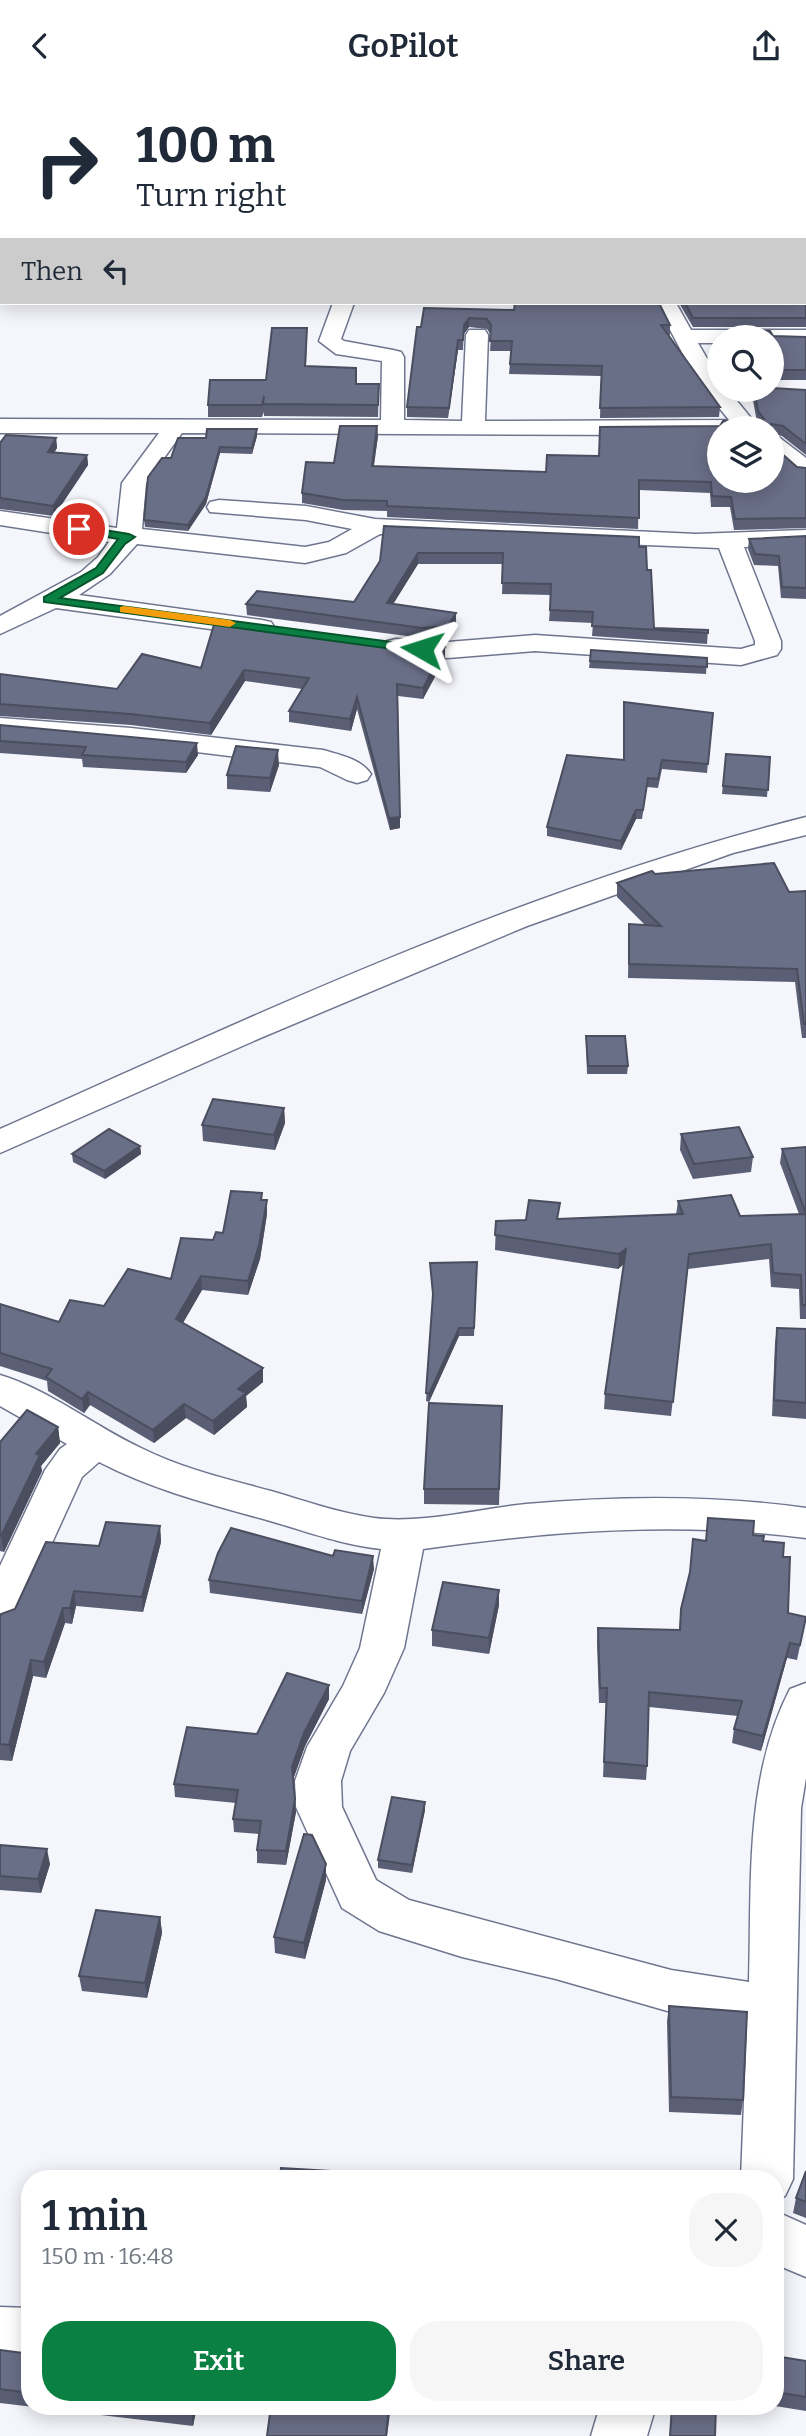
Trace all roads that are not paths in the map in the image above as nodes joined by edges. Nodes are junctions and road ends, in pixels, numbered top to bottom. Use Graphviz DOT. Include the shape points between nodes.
graph roads {
  1 [pos="342,305"];
  2 [pos="667,305"];
  3 [pos="477,335"];
  4 [pos="683,336"];
  5 [pos="806,337"];
  6 [pos="707,379"];
  7 [pos="176,425"];
  8 [pos="0,426"];
  9 [pos="392,426"];
  10 [pos="473,427"];
  11 [pos="707,428"];
  12 [pos="806,444"];
  13 [pos="784,445"];
  14 [pos="784,452"];
  15 [pos="806,470"];
  16 [pos="219,507"];
  17 [pos="0,518"];
  18 [pos="375,526"];
  19 [pos="129,537"];
  20 [pos="806,537"];
  21 [pos="729,541"];
  22 [pos="48,599"];
  23 [pos="0,626"];
  24 [pos="288,632"];
  25 [pos="369,643"];
  26 [pos="0,726"];
  27 [pos="356,774"];
  28 [pos="806,826"];
  29 [pos="0,1142"];
  30 [pos="0,1389"];
  31 [pos="98,1444"];
  32 [pos="806,1523"];
  33 [pos="405,1535"];
  34 [pos="0,1612"];
  35 [pos="806,1701"];
  36 [pos="774,2005"];
  37 [pos="767,2170"];
  38 [pos="784,2241"];
  39 [pos="806,2252"];
  40 [pos="0,2334"];
  41 [pos="21,2335"];
  42 [pos="625,2415"];
  43 [pos="619,2436"];
  1 -- 9 [label="street" via="330,341 344,350 393,357"];
  2 -- 4 [label="street"];
  3 -- 10 [label="street"];
  4 -- 5 [label="street"];
  4 -- 6 [label="street"];
  7 -- 8 [label="street"];
  7 -- 9 [label="street"];
  7 -- 19 [label="street" via="134,483"];
  9 -- 10 [label="street"];
  10 -- 11 [label="street"];
  12 -- 13 [label="street"];
  14 -- 15 [label="street"];
  16 -- 18 [label="street" via="306,513"];
  17 -- 19 [label="street"];
  18 -- 19 [label="street" via="337,548 305,555"];
  18 -- 21 [label="street"];
  19 -- 22 [label="street" via="100,570"];
  20 -- 21 [label="street"];
  21 -- 25 [label="street" via="768,641 768,649 757,654 535,643 422,649"];
  22 -- 23 [label="street"];
  22 -- 24 [label="street"];
  26 -- 27 [label="street" via="323,759"];
  28 -- 29 [label="street" via="722,847 516,919"];
  30 -- 31 [label="street"];
  31 -- 33 [label="street" via="169,1477 332,1524"];
  31 -- 34 [label="street" via="65,1470"];
  32 -- 33 [label="street" via="726,1514 567,1516"];
  33 -- 36 [label="street" via="382,1648 362,1693 329,1747 318,1781 319,1807 359,1894 396,1917 462,1936 671,1991"];
  35 -- 36 [label="street" via="789,1747 778,1808"];
  36 -- 37 [label="street"];
  38 -- 39 [label="street"];
  40 -- 41 [label="street"];
  42 -- 43 [label="street"];
}
